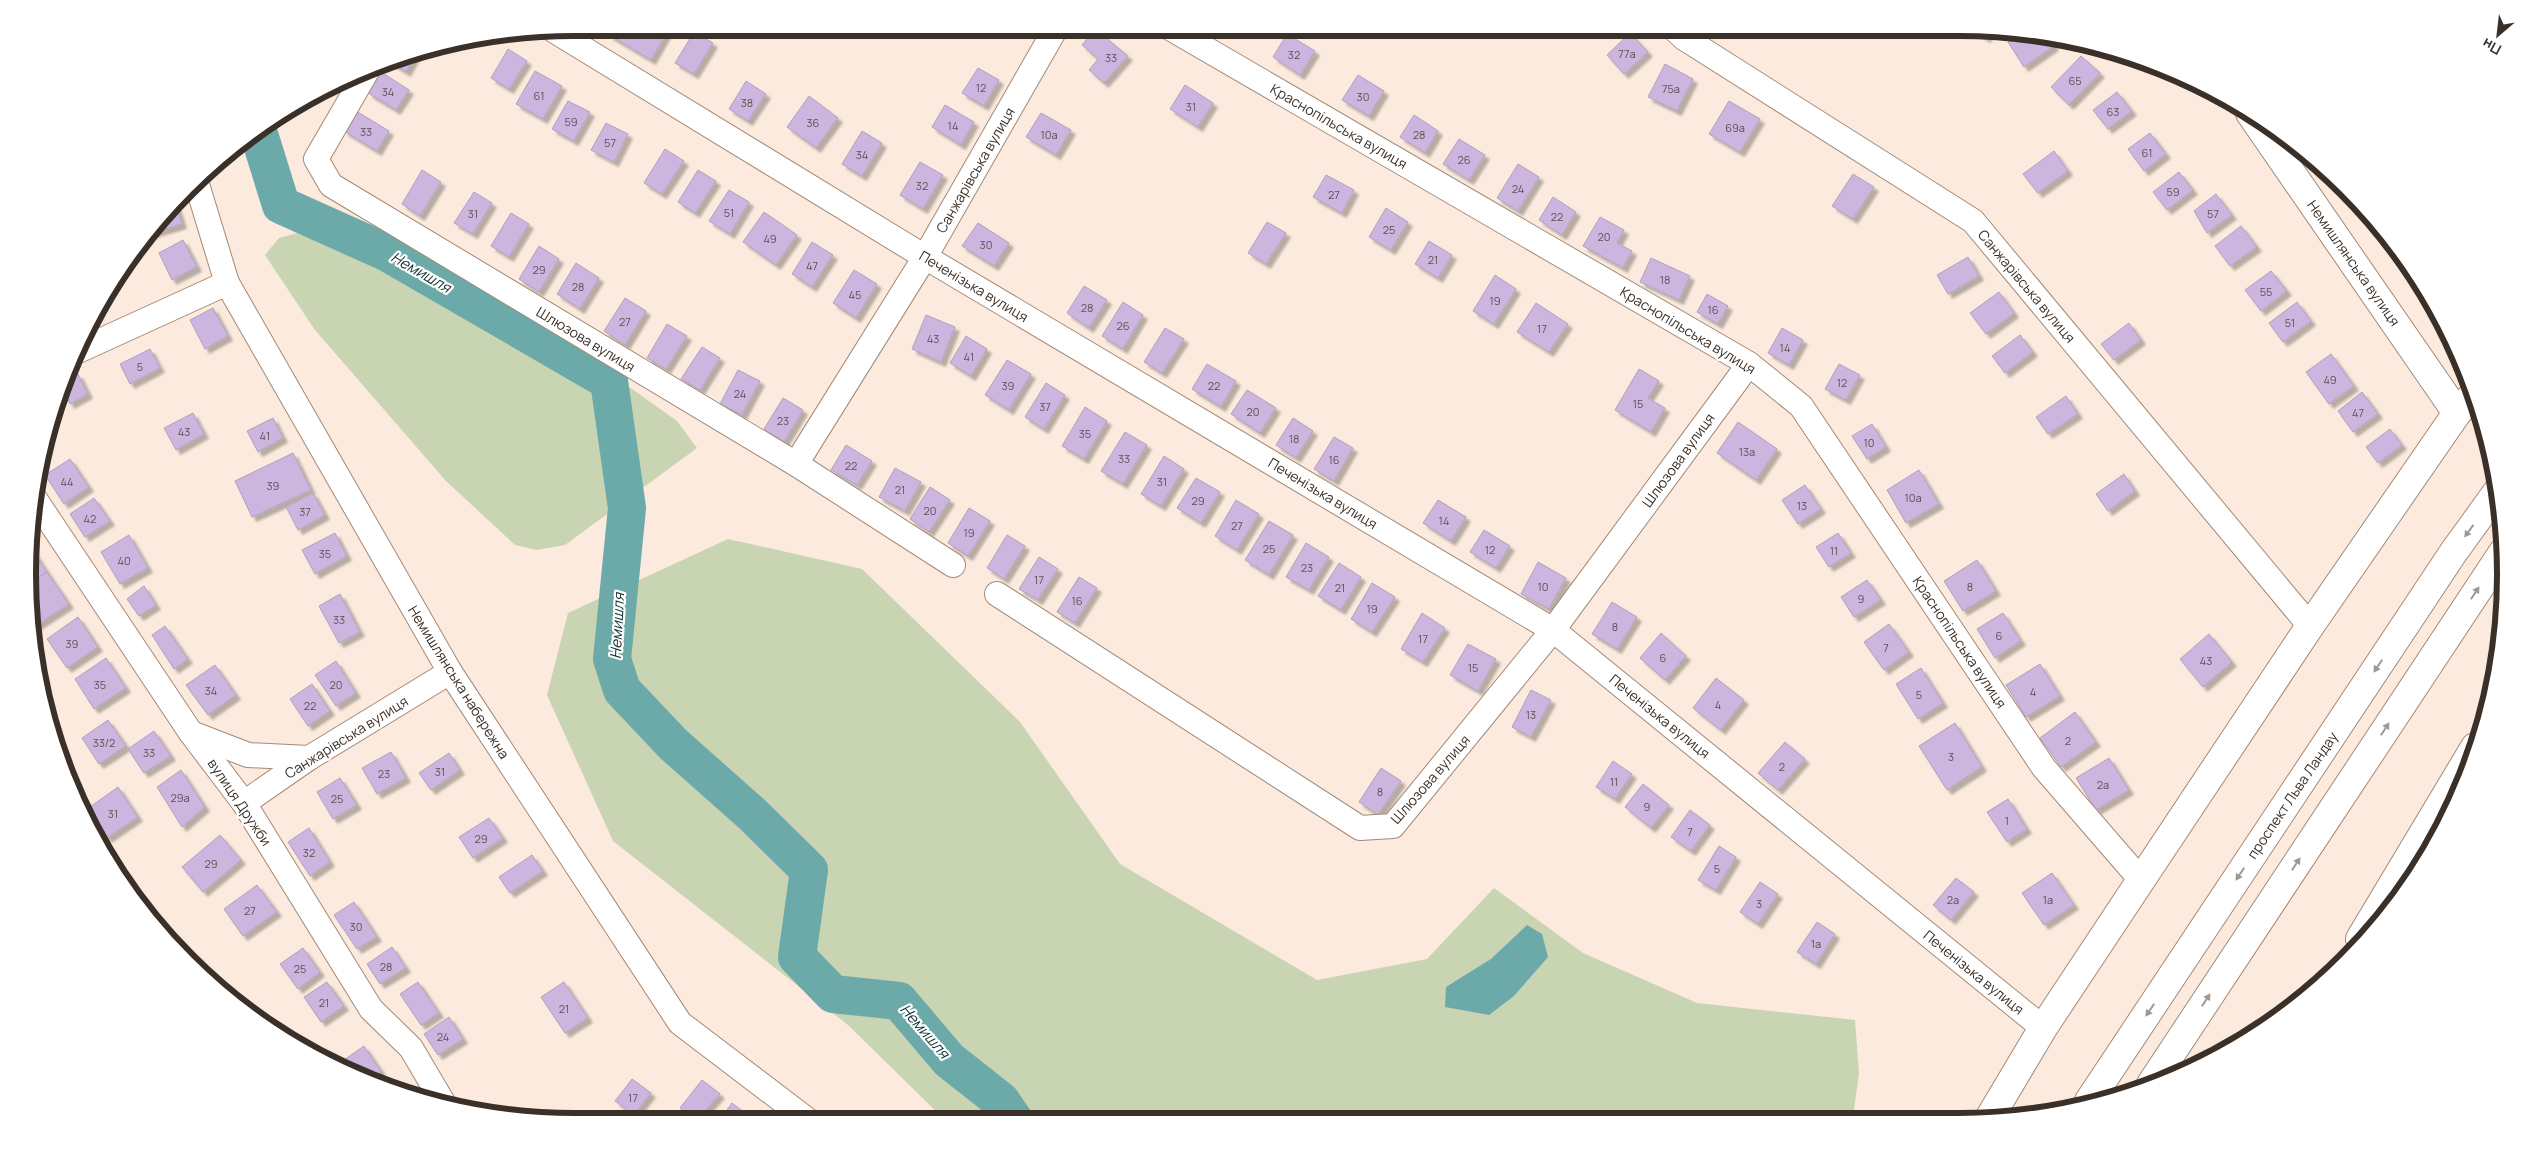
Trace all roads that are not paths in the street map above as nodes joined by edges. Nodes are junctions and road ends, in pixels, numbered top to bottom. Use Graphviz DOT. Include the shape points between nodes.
graph roads {
  1 [pos="563,36"];
  2 [pos="1051,36"];
  3 [pos="1184,36"];
  4 [pos="1682,36"];
  5 [pos="362,80"];
  6 [pos="2263,131"];
  7 [pos="199,190"];
  8 [pos="925,257"];
  9 [pos="227,283"];
  10 [pos="87,347"];
  11 [pos="1749,364"];
  12 [pos="2465,404"];
  13 [pos="796,464"];
  14 [pos="2491,500"];
  15 [pos="41,507"];
  16 [pos="2497,562"];
  17 [pos="952,565"];
  18 [pos="997,594"];
  19 [pos="2310,626"];
  20 [pos="1553,630"];
  21 [pos="450,672"];
  22 [pos="191,734"];
  23 [pos="309,758"];
  24 [pos="2457,777"];
  25 [pos="244,803"];
  26 [pos="2141,880"];
  27 [pos="2375,915"];
  28 [pos="2043,1028"];
  29 [pos="2157,1075"];
  30 [pos="439,1095"];
  31 [pos="2093,1095"];
  32 [pos="1993,1112"];
  33 [pos="799,1113"];
  1 -- 8 [label="street, Печенізька вулиця"];
  2 -- 8 [label="street, Санжарівська вулиця"];
  3 -- 11 [label="street, Краснопільська вулиця"];
  4 -- 19 [label="street, Санжарівська вулиця" via="1973,221"];
  5 -- 13 [label="street, Шлюзова вулиця" via="316,159 331,185"];
  6 -- 12 [label="street, Немишлянська вулиця"];
  7 -- 9 [label="street, Немишлянська набережна"];
  8 -- 13 [label="street, Санжарівська вулиця"];
  8 -- 20 [label="street, Печенізька вулиця"];
  9 -- 10 [label="street"];
  9 -- 21 [label="street, Немишлянська набережна"];
  11 -- 20 [label="street, Шлюзова вулиця"];
  11 -- 26 [label="street, Краснопільська вулиця" via="1801,406 2044,768"];
  12 -- 19 [label="street"];
  13 -- 17 [label="street, Шлюзова вулиця"];
  14 -- 31 [label="street, проспект Льва Ландау, one-way"];
  15 -- 22 [label="street, вулиця Дружби"];
  29 -- 16 [label="street, one-way"];
  18 -- 20 [label="street, Шлюзова вулиця" via="1360,828 1393,826"];
  19 -- 26 [label="street"];
  20 -- 28 [label="street, Печенізька вулиця"];
  21 -- 23 [label="street, Санжарівська вулиця"];
  21 -- 33 [label="street, Немишлянська набережна" via="680,1022"];
  22 -- 23 [label="street" via="248,755"];
  22 -- 25 [label="street, вулиця Дружби"];
  23 -- 25 [label="street, Санжарівська вулиця"];
  24 -- 27 [label="street"];
  25 -- 30 [label="street, вулиця Дружби" via="371,1009 411,1048"];
  26 -- 28 [label="street"];
  28 -- 32 [label="street"];
}
